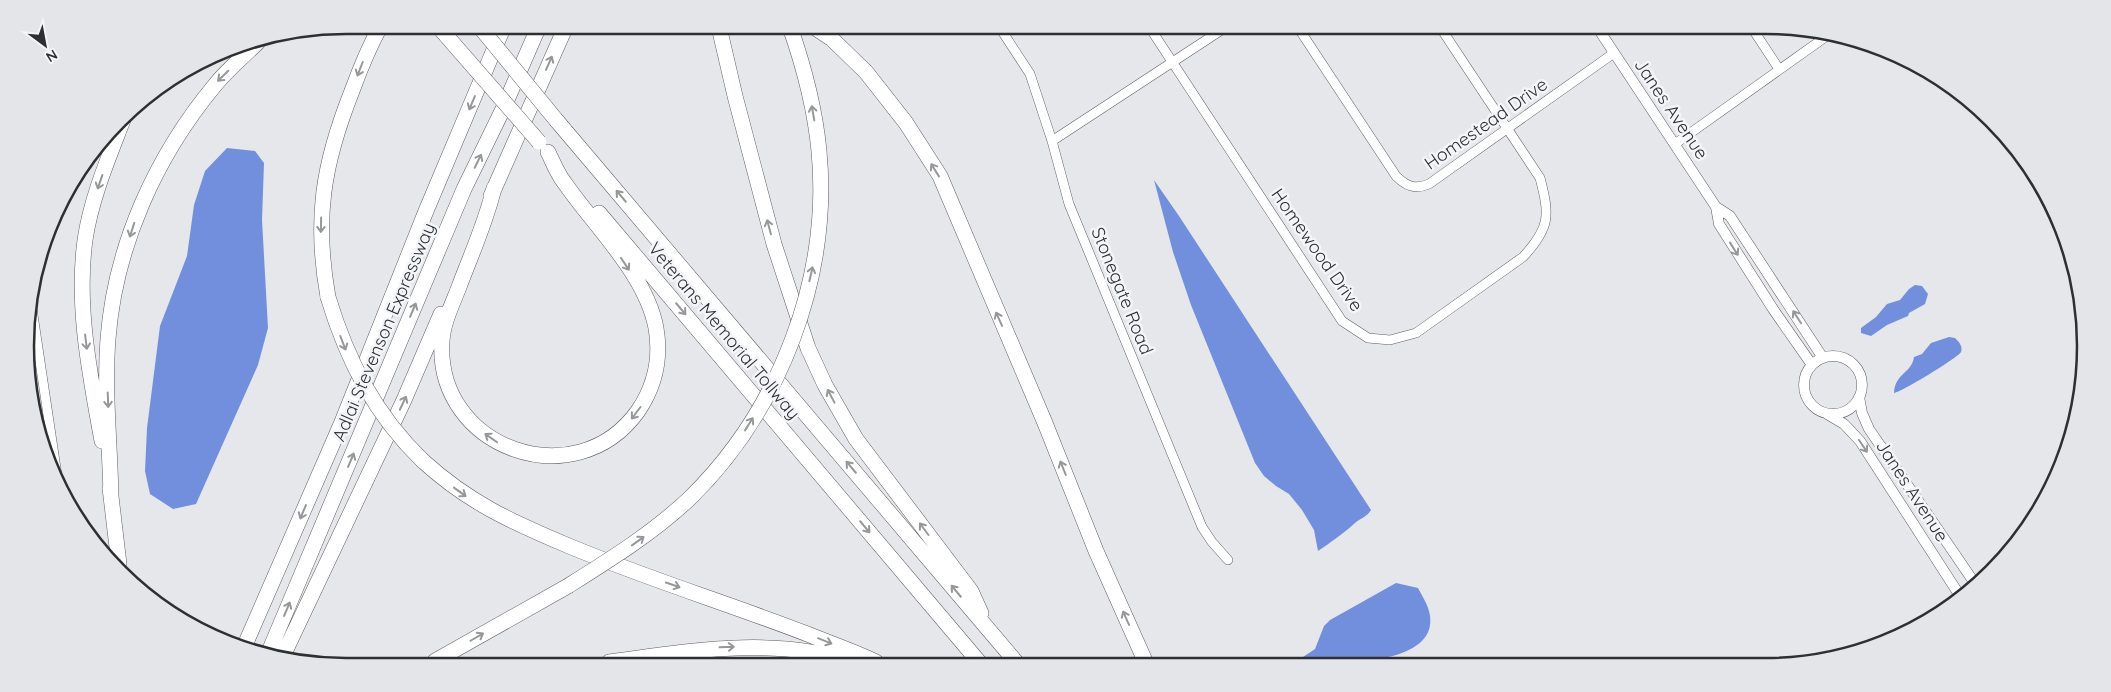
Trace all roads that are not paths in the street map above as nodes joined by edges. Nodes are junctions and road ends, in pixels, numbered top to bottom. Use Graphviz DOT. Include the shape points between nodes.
graph roads {
  1 [pos="376,34"];
  2 [pos="445,34"];
  3 [pos="486,34"];
  4 [pos="501,34"];
  5 [pos="536,34"];
  6 [pos="562,34"];
  7 [pos="715,34"];
  8 [pos="721,34"];
  9 [pos="792,34"];
  10 [pos="824,34"];
  11 [pos="1004,34"];
  12 [pos="1154,34"];
  13 [pos="1216,34"];
  14 [pos="1302,34"];
  15 [pos="1445,34"];
  16 [pos="1602,34"];
  17 [pos="1756,34"];
  18 [pos="1821,39"];
  19 [pos="252,48"];
  20 [pos="1614,53"];
  21 [pos="1172,63"];
  22 [pos="1780,69"];
  23 [pos="735,96"];
  24 [pos="1507,128"];
  25 [pos="119,132"];
  26 [pos="1052,142"];
  27 [pos="1675,144"];
  28 [pos="543,147"];
  29 [pos="494,188"];
  30 [pos="1716,207"];
  31 [pos="34,323"];
  32 [pos="1823,358"];
  33 [pos="1812,365"];
  34 [pos="1859,397"];
  35 [pos="1828,414"];
  36 [pos="54,456"];
  37 [pos="112,497"];
  38 [pos="119,560"];
  39 [pos="1228,560"];
  40 [pos="1972,580"];
  41 [pos="1957,592"];
  42 [pos="987,628"];
  43 [pos="246,642"];
  44 [pos="270,649"];
  45 [pos="285,652"];
  46 [pos="440,658"];
  47 [pos="637,658"];
  48 [pos="839,658"];
  49 [pos="866,658"];
  50 [pos="977,658"];
  51 [pos="1013,658"];
  52 [pos="1144,658"];
  1 -- 49 [label="highway, one-way, bridge" via="336,130 325,176 321,252 328,297 348,356 388,422 444,480 468,498 524,527 615,565"];
  2 -- 28 [label="highway, Veterans Memorial Tollway, bridge"];
  42 -- 3 [label="highway, Veterans Memorial Tollway, one-way, bridge"];
  4 -- 43 [label="highway, Adlai Stevenson Expressway, one-way" via="342,422"];
  44 -- 5 [label="highway, Adlai Stevenson Expressway, one-way" via="464,189"];
  29 -- 6 [label="highway, one-way"];
  7 -- 23 [label="highway"];
  8 -- 23 [label="highway"];
  46 -- 9 [label="highway, one-way, bridge" via="568,586 654,529 704,484 749,425 770,389 788,351 805,299 816,250 820,195 819,154 812,104"];
  52 -- 10 [label="highway, one-way" via="940,176 906,123 866,72"];
  11 -- 26 [label="street, Stonegate Road" via="1030,74"];
  12 -- 21 [label="street, Homewood Drive"];
  13 -- 21 [label="street"];
  14 -- 24 [label="street, Homestead Drive" via="1396,176 1409,186 1416,188 1429,184"];
  15 -- 24 [label="street, Homewood Drive"];
  16 -- 20 [label="street, Janes Avenue"];
  17 -- 22 [label="street"];
  18 -- 22 [label="street"];
  19 -- 37 [label="highway, one-way" via="216,84 179,133 149,188 121,265 108,338"];
  20 -- 24 [label="street, Homestead Drive"];
  20 -- 27 [label="street, Janes Avenue"];
  21 -- 24 [label="street, Homewood Drive" via="1342,321 1368,338 1390,340 1416,333 1523,257 1536,243 1545,226 1548,207 1540,178"];
  21 -- 26 [label="street"];
  22 -- 27 [label="street"];
  42 -- 23 [label="highway, one-way" via="971,591 856,439 825,385 808,348 774,244"];
  25 -- 37 [label="highway, one-way" via="95,198 82,264 82,310 90,375"];
  26 -- 39 [label="street, Stonegate Road" via="1069,204 1202,527"];
  27 -- 30 [label="street, Janes Avenue"];
  28 -- 29 [label="highway, one-way" via="563,181 634,277 653,314 656,329 656,370 645,401 620,431 592,448 548,456 509,449 472,423 462,412 448,384 442,364 446,320"];
  28 -- 50 [label="highway, Veterans Memorial Tollway, one-way"];
  45 -- 29 [label="highway, one-way" via="404,400"];
  32 -- 30 [label="street, Janes Avenue, one-way" via="1730,216"];
  30 -- 33 [label="street, Janes Avenue, one-way" via="1719,224 1772,309"];
  31 -- 36 [label="street"];
  32 -- 33 [label="street"];
  32 -- 34 [label="street, Janes Avenue" via="1834,356 1852,363 1861,379"];
  33 -- 35 [label="street, Janes Avenue" via="1803,384 1805,394 1814,407"];
  34 -- 35 [label="street" via="1846,411"];
  34 -- 40 [label="street, Janes Avenue" via="1869,429"];
  35 -- 41 [label="street, Janes Avenue, one-way" via="1844,424 1860,441"];
  37 -- 38 [label="highway"];
  42 -- 51 [label="highway, Veterans Memorial Tollway"];
  47 -- 48 [label="highway, one-way" via="706,648 747,647 793,649"];
}
